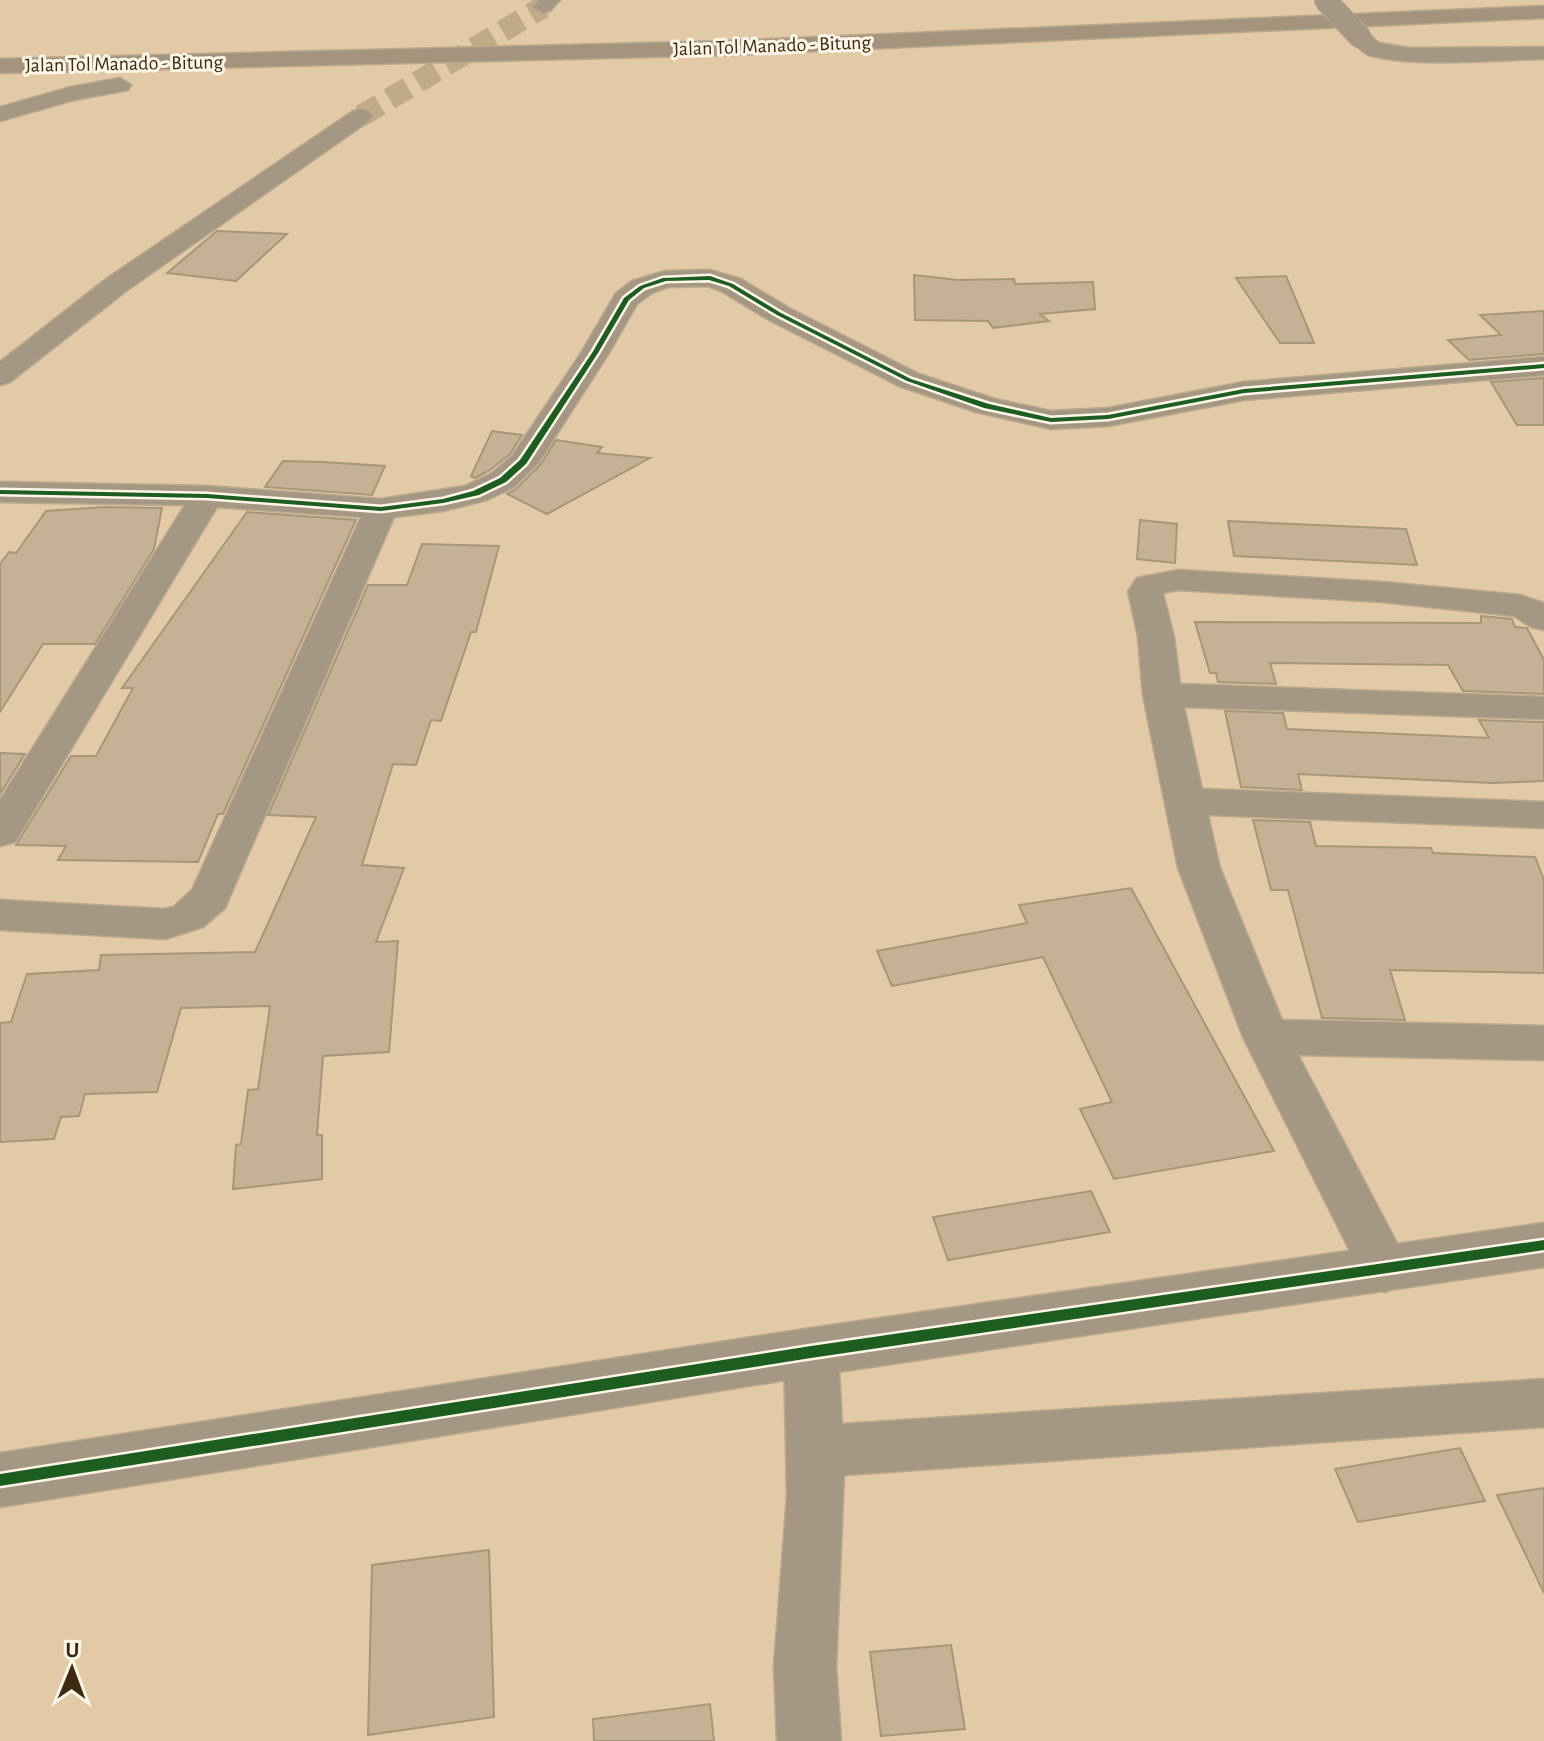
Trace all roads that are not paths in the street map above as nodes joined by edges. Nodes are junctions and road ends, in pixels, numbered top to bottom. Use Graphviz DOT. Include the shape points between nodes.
graph roads {
  1 [pos="1325,0"];
  2 [pos="1519,0"];
  3 [pos="1544,12"];
  4 [pos="0,52"];
  5 [pos="1544,53"];
  6 [pos="0,66"];
  7 [pos="120,85"];
  8 [pos="0,114"];
  9 [pos="361,116"];
  10 [pos="1544,366"];
  11 [pos="0,376"];
  12 [pos="13,492"];
  13 [pos="207,496"];
  14 [pos="381,509"];
  15 [pos="0,524"];
  16 [pos="1544,619"];
  17 [pos="1162,695"];
  18 [pos="1544,708"];
  19 [pos="1184,801"];
  20 [pos="1544,815"];
  21 [pos="0,833"];
  22 [pos="0,915"];
  23 [pos="1266,1037"];
  24 [pos="1544,1043"];
  25 [pos="1544,1245"];
  26 [pos="1385,1270"];
  27 [pos="811,1352"];
  28 [pos="1544,1403"];
  29 [pos="816,1451"];
  30 [pos="0,1480"];
  31 [pos="809,1741"];
  1 -- 5 [label="street, bridge" via="1372,49 1409,54"];
  2 -- 4 [label="highway, Jalan Tol Manado - Bitung" via="725,34"];
  3 -- 6 [label="highway, Jalan Tol Manado - Bitung" via="729,48"];
  7 -- 8 [label="street"];
  9 -- 11 [label="street" via="116,285"];
  10 -- 14 [label="street" via="1244,391 1108,417 1051,420 909,380 731,285 710,278 665,279 626,299 523,462 503,480 443,501"];
  12 -- 13 [label="street"];
  12 -- 15 [label="street"];
  13 -- 14 [label="street"];
  13 -- 21 [label="street"];
  14 -- 22 [label="street" via="210,898 188,917 165,924"];
  16 -- 17 [label="street" via="1520,606 1450,597 1159,581 1145,591"];
  17 -- 18 [label="street"];
  17 -- 19 [label="street"];
  19 -- 20 [label="street"];
  19 -- 23 [label="street" via="1199,868"];
  23 -- 24 [label="street"];
  23 -- 26 [label="street"];
  25 -- 26 [label="street"];
  26 -- 27 [label="street"];
  27 -- 29 [label="street"];
  27 -- 30 [label="street"];
  28 -- 29 [label="street"];
  29 -- 31 [label="street" via="804,1710"];
}
